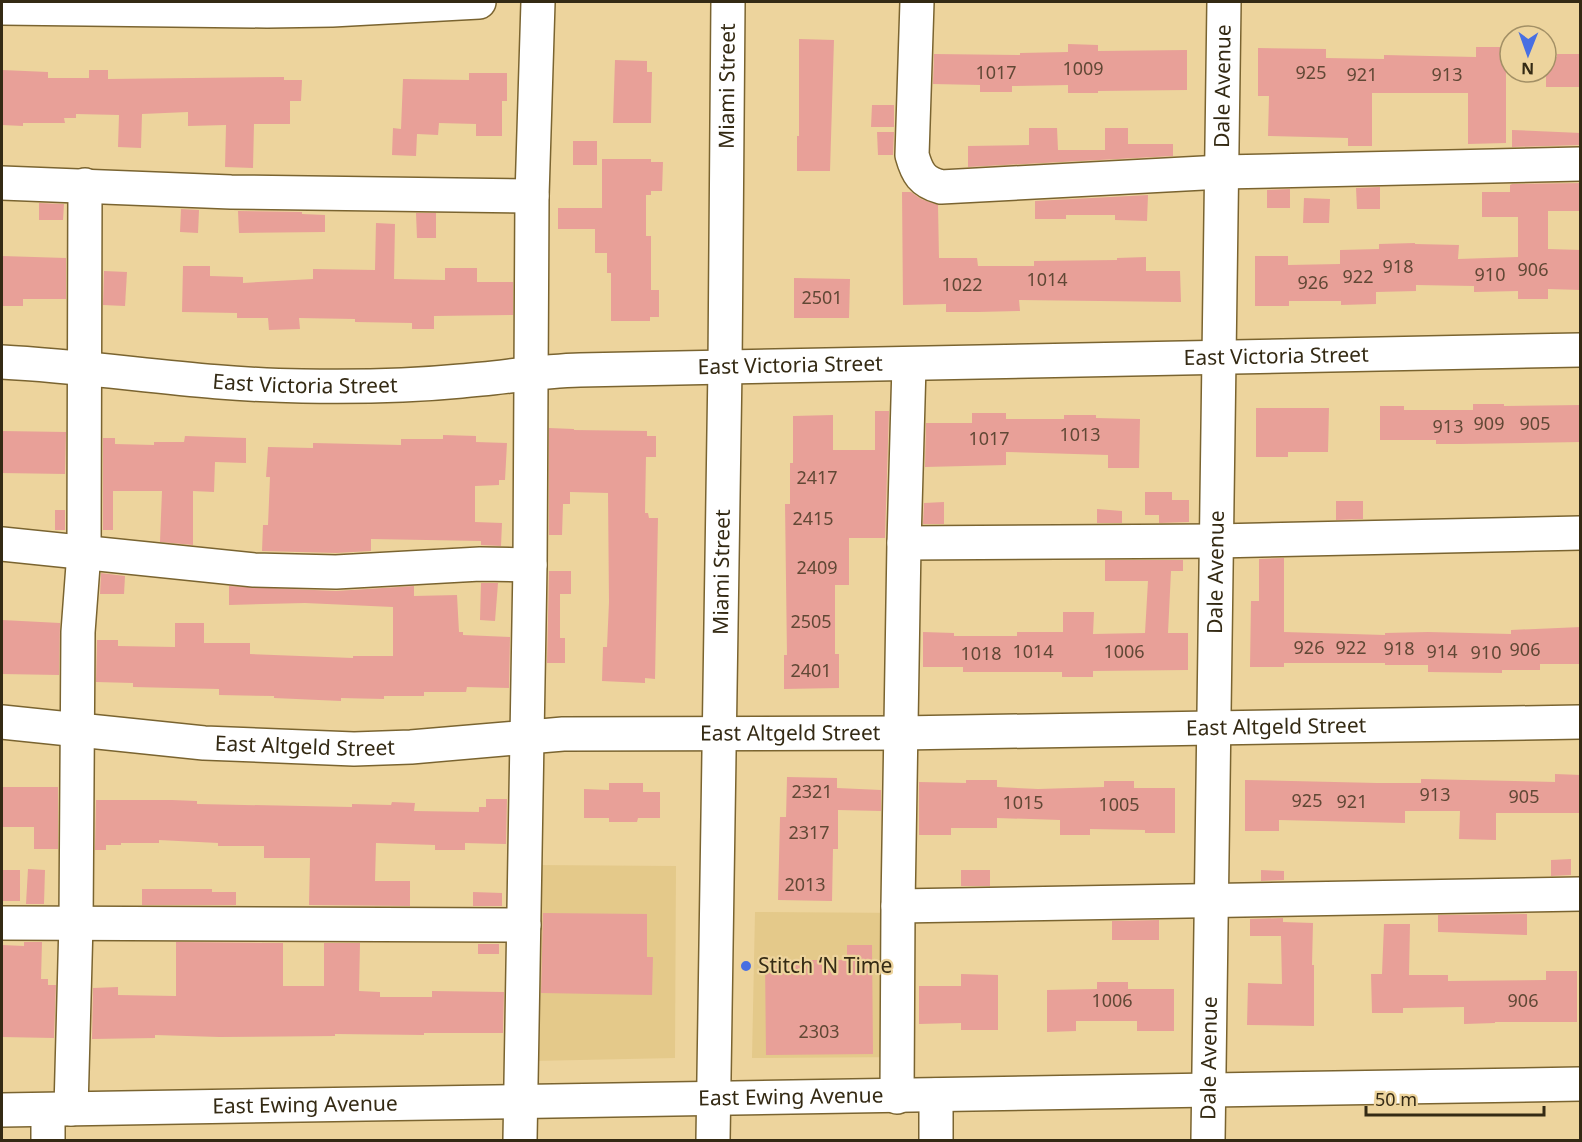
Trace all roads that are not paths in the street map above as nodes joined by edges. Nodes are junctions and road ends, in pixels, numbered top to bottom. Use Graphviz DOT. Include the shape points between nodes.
graph roads {
  1 [pos="479,2"];
  2 [pos="538,2"];
  3 [pos="728,2"];
  4 [pos="917,2"];
  5 [pos="1224,2"];
  6 [pos="2,8"];
  7 [pos="1581,164"];
  8 [pos="1222,172"];
  9 [pos="2,183"];
  10 [pos="86,185"];
  11 [pos="532,196"];
  12 [pos="1581,350"];
  13 [pos="1220,359"];
  14 [pos="2,362"];
  15 [pos="909,365"];
  16 [pos="725,367"];
  17 [pos="84,369"];
  18 [pos="531,374"];
  19 [pos="1581,533"];
  20 [pos="1217,541"];
  21 [pos="904,543"];
  22 [pos="2,544"];
  23 [pos="84,552"];
  24 [pos="530,565"];
  25 [pos="2,722"];
  26 [pos="1581,722"];
  27 [pos="1214,728"];
  28 [pos="78,730"];
  29 [pos="901,732"];
  30 [pos="719,734"];
  31 [pos="526,737"];
  32 [pos="1581,894"];
  33 [pos="1212,900"];
  34 [pos="898,906"];
  35 [pos="2,923"];
  36 [pos="76,923"];
  37 [pos="524,925"];
  38 [pos="1581,1084"];
  39 [pos="1208,1092"];
  40 [pos="936,1095"];
  41 [pos="897,1097"];
  42 [pos="714,1099"];
  43 [pos="521,1102"];
  44 [pos="2,1110"];
  45 [pos="56,1120"];
  46 [pos="520,1140"];
  47 [pos="713,1140"];
  48 [pos="936,1140"];
  49 [pos="1208,1140"];
  1 -- 6 [label="street" via="267,11"];
  2 -- 11 [label="street"];
  3 -- 16 [label="street, Miami Street"];
  4 -- 8 [label="street" via="912,155 916,170 933,184 941,187"];
  5 -- 8 [label="street, Dale Avenue"];
  7 -- 8 [label="street"];
  8 -- 13 [label="street, Dale Avenue"];
  9 -- 10 [label="street"];
  10 -- 11 [label="street" via="231,192"];
  10 -- 17 [label="street"];
  11 -- 18 [label="street"];
  12 -- 13 [label="street, East Victoria Street"];
  13 -- 15 [label="street, East Victoria Street"];
  13 -- 20 [label="street, Dale Avenue"];
  14 -- 17 [label="street, East Victoria Street"];
  15 -- 16 [label="street, East Victoria Street"];
  15 -- 21 [label="street"];
  16 -- 18 [label="street, East Victoria Street"];
  16 -- 30 [label="street, Miami Street"];
  17 -- 18 [label="street, East Victoria Street" via="299,386 436,383"];
  17 -- 23 [label="street"];
  18 -- 24 [label="street"];
  19 -- 20 [label="street"];
  20 -- 21 [label="street"];
  20 -- 27 [label="street, Dale Avenue"];
  21 -- 29 [label="street"];
  22 -- 23 [label="street"];
  23 -- 24 [label="street" via="254,570 336,572"];
  23 -- 28 [label="street" via="78,632"];
  24 -- 31 [label="street"];
  25 -- 28 [label="street, East Altgeld Street"];
  26 -- 27 [label="street, East Altgeld Street"];
  27 -- 29 [label="street, East Altgeld Street"];
  27 -- 33 [label="street, Dale Avenue"];
  28 -- 31 [label="street, East Altgeld Street" via="204,743 315,748 411,747"];
  28 -- 36 [label="street"];
  29 -- 30 [label="street, East Altgeld Street"];
  29 -- 34 [label="street"];
  30 -- 31 [label="street, East Altgeld Street"];
  30 -- 42 [label="street, Miami Street"];
  31 -- 37 [label="street"];
  32 -- 33 [label="street"];
  33 -- 34 [label="street"];
  33 -- 39 [label="street, Dale Avenue"];
  34 -- 41 [label="street"];
  35 -- 36 [label="street"];
  36 -- 37 [label="street"];
  36 -- 45 [label="street"];
  37 -- 43 [label="street"];
  38 -- 39 [label="street, East Ewing Avenue"];
  39 -- 40 [label="street, East Ewing Avenue"];
  39 -- 49 [label="street, Dale Avenue"];
  40 -- 41 [label="street, East Ewing Avenue"];
  40 -- 48 [label="street"];
  41 -- 42 [label="street, East Ewing Avenue"];
  42 -- 43 [label="street, East Ewing Avenue"];
  42 -- 47 [label="street, Miami Street"];
  43 -- 45 [label="street, East Ewing Avenue"];
  43 -- 46 [label="street"];
  44 -- 45 [label="street, East Ewing Avenue"];
}
